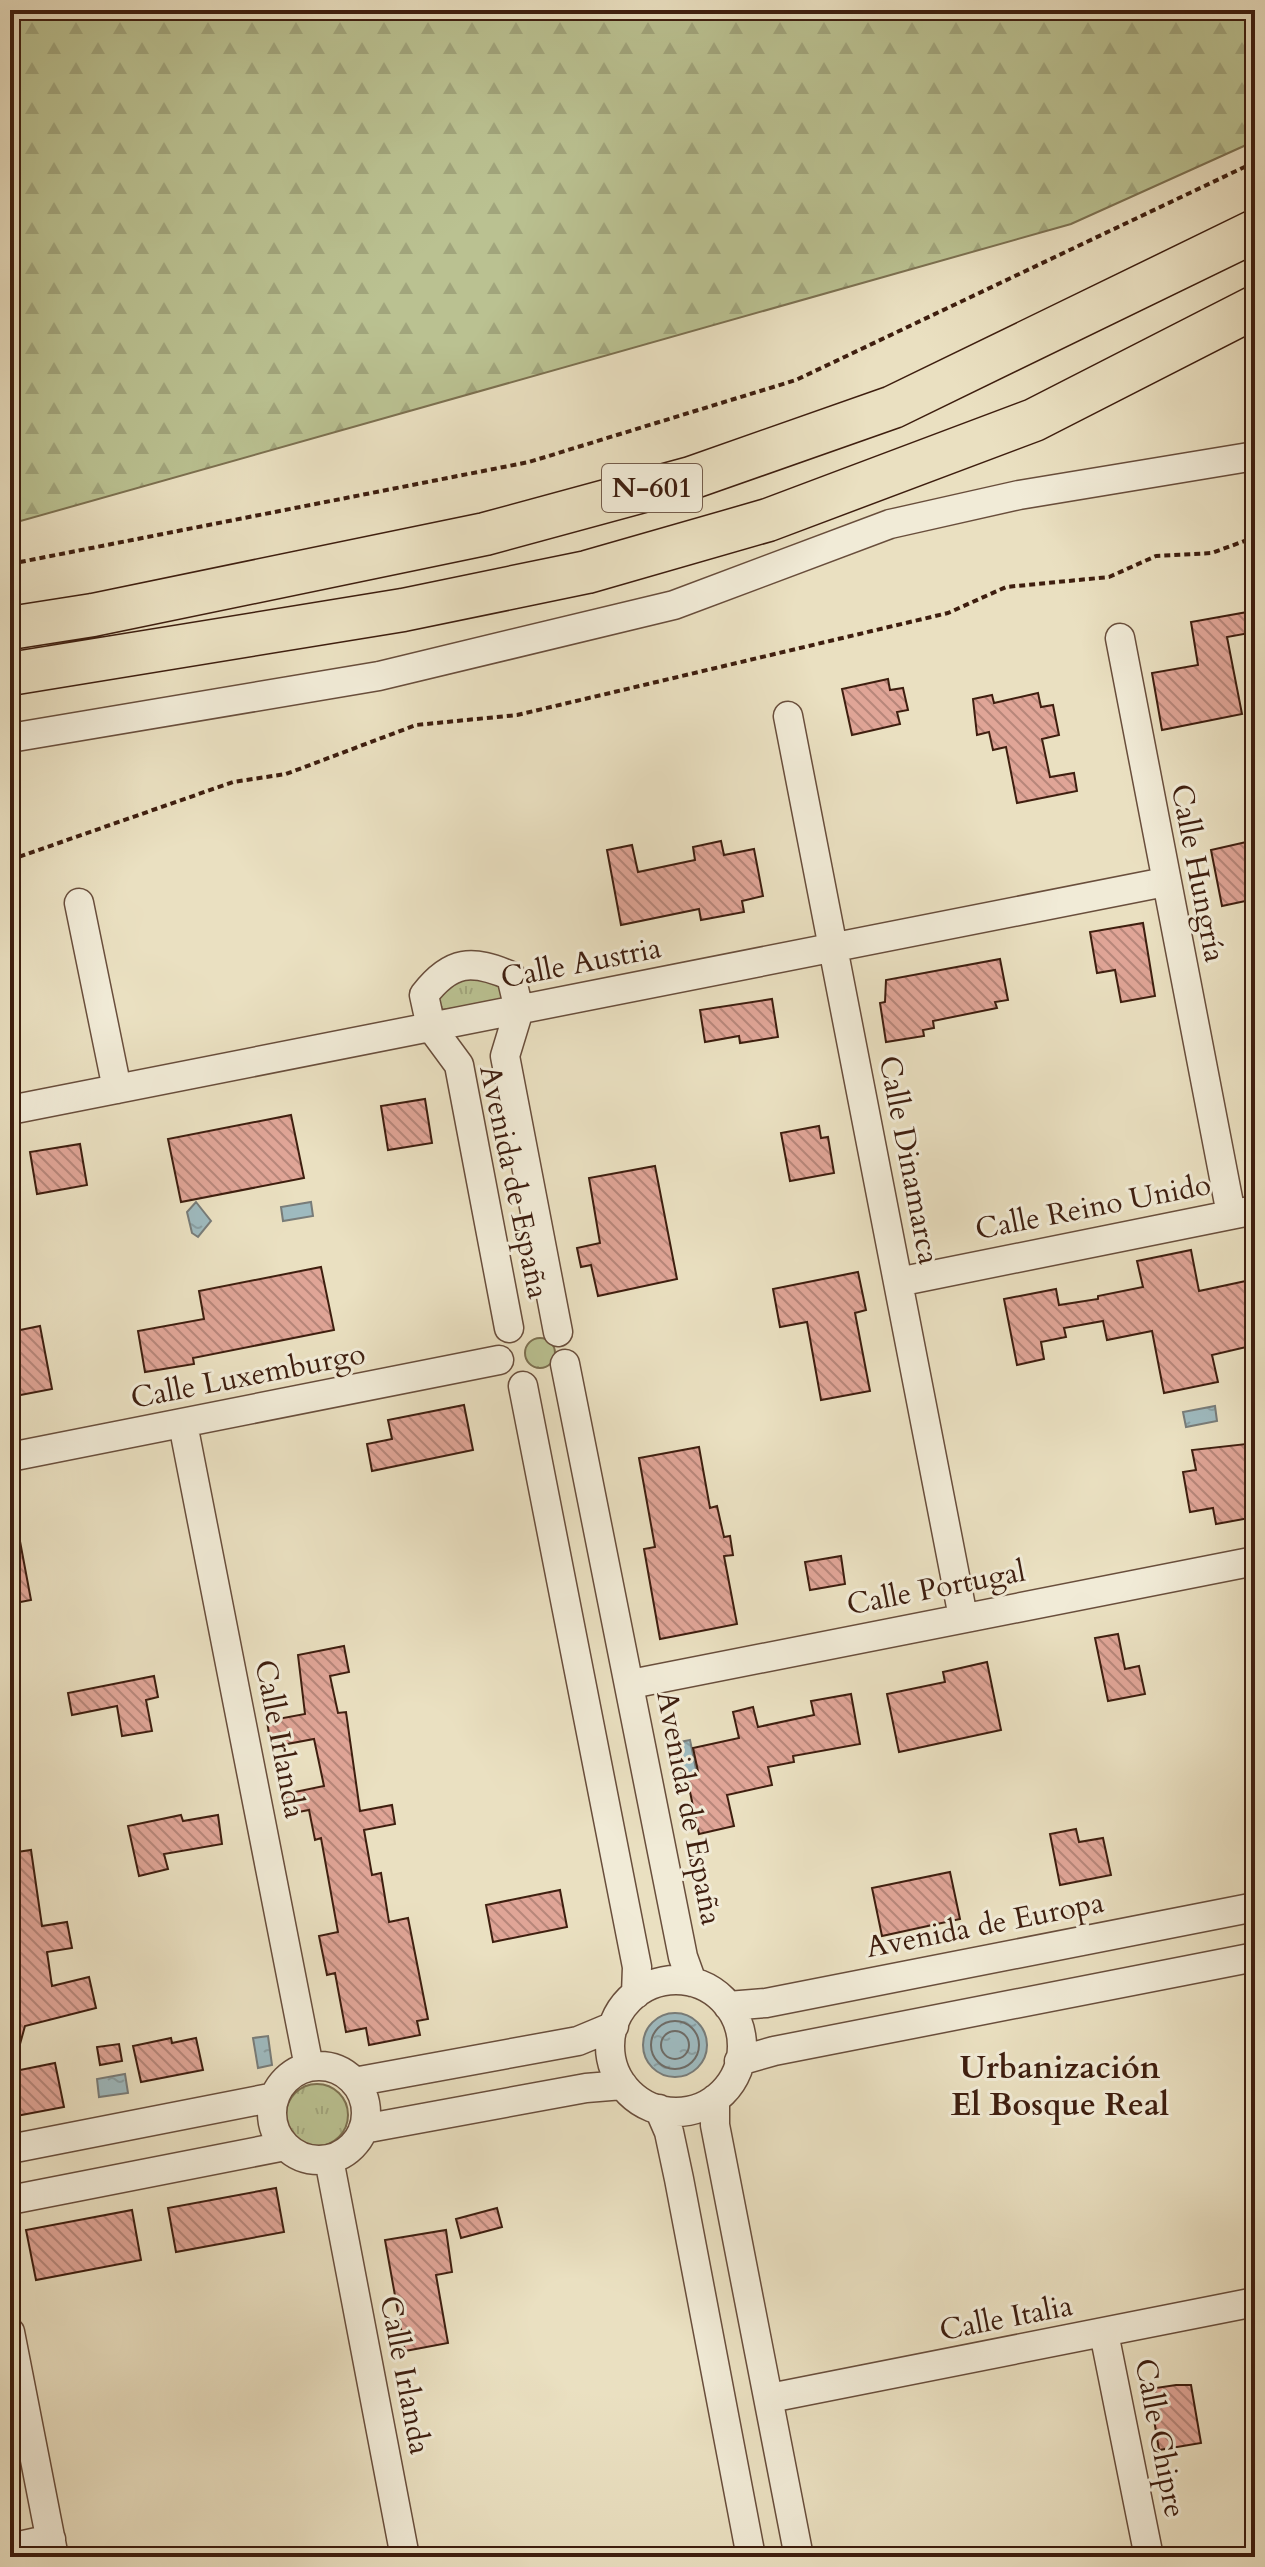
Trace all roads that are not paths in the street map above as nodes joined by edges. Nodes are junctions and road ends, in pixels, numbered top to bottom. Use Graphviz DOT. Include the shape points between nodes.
graph roads {
  1 [pos="1255,231"];
  2 [pos="1255,307"];
  3 [pos="1255,324"];
  4 [pos="1034,420"];
  5 [pos="1255,456"];
  6 [pos="10,628"];
  7 [pos="1120,638"];
  8 [pos="10,674"];
  9 [pos="788,716"];
  10 [pos="10,738"];
  11 [pos="1165,882"];
  12 [pos="79,903"];
  13 [pos="833,948"];
  14 [pos="519,1010"];
  15 [pos="431,1027"];
  16 [pos="117,1089"];
  17 [pos="10,1110"];
  18 [pos="1243,1212"];
  19 [pos="898,1282"];
  20 [pos="509,1328"];
  21 [pos="558,1332"];
  22 [pos="499,1360"];
  23 [pos="565,1364"];
  24 [pos="523,1386"];
  25 [pos="183,1424"];
  26 [pos="10,1457"];
  27 [pos="1255,1561"];
  28 [pos="963,1617"];
  29 [pos="631,1684"];
  30 [pos="1255,1907"];
  31 [pos="1255,1957"];
  32 [pos="692,1982"];
  33 [pos="636,1994"];
  34 [pos="728,2006"];
  35 [pos="614,2026"];
  36 [pos="739,2061"];
  37 [pos="309,2067"];
  38 [pos="354,2082"];
  39 [pos="623,2085"];
  40 [pos="275,2097"];
  41 [pos="715,2099"];
  42 [pos="659,2109"];
  43 [pos="363,2129"];
  44 [pos="285,2146"];
  45 [pos="10,2149"];
  46 [pos="329,2159"];
  47 [pos="10,2200"];
  48 [pos="1255,2302"];
  49 [pos="10,2332"];
  50 [pos="1104,2333"];
  51 [pos="770,2398"];
  52 [pos="10,2548"];
  53 [pos="53,2548"];
  54 [pos="405,2557"];
  55 [pos="751,2557"];
  56 [pos="799,2557"];
  57 [pos="1149,2557"];
  1 -- 6 [label="highway, N-601" via="893,407 691,478 485,534"];
  2 -- 4 [label="highway, N-601"];
  3 -- 4 [label="highway"];
  4 -- 8 [label="highway, N-601" via="768,520 587,572 403,610"];
  5 -- 10 [label="street" via="1019,495 890,524 674,605 379,676"];
  7 -- 11 [label="street, Calle Hungría"];
  9 -- 13 [label="street, Calle Dinamarca"];
  11 -- 13 [label="street, Calle Austria"];
  11 -- 18 [label="street, Calle Hungría"];
  12 -- 16 [label="street"];
  13 -- 14 [label="street, Calle Austria"];
  13 -- 19 [label="street, Calle Dinamarca"];
  14 -- 15 [label="street, Calle Austria"];
  14 -- 15 [label="street" via="511,976 485,965 460,965 439,975 424,995"];
  14 -- 21 [label="street, Avenida de España" via="505,1056"];
  15 -- 16 [label="street, Calle Austria"];
  15 -- 20 [label="street, Avenida de España" via="459,1065"];
  16 -- 17 [label="street, Calle Austria"];
  18 -- 19 [label="street, Calle Reino Unido"];
  19 -- 28 [label="street, Calle Dinamarca"];
  20 -- 21 [label="street" via="534,1318"];
  20 -- 22 [label="street" via="500,1343"];
  21 -- 23 [label="street" via="568,1355"];
  22 -- 24 [label="street" via="501,1370"];
  22 -- 25 [label="street, Calle Luxemburgo"];
  23 -- 24 [label="street" via="548,1385"];
  23 -- 29 [label="street, Avenida de España"];
  24 -- 33 [label="street" via="637,1967"];
  25 -- 26 [label="street, Calle Luxemburgo"];
  25 -- 37 [label="street, Calle Irlanda"];
  27 -- 28 [label="street, Calle Portugal"];
  28 -- 29 [label="street, Calle Portugal"];
  29 -- 32 [label="street, Avenida de España"];
  30 -- 34 [label="street, Avenida de Europa" via="766,2003"];
  31 -- 36 [label="street"];
  32 -- 33 [label="street" via="679,1978 645,1985"];
  32 -- 34 [label="street" via="713,1989"];
  33 -- 35 [label="street" via="619,2009"];
  34 -- 36 [label="street" via="736,2015 741,2038"];
  35 -- 38 [label="street" via="578,2041"];
  35 -- 39 [label="street" via="609,2042"];
  36 -- 41 [label="street" via="733,2083"];
  37 -- 38 [label="street" via="322,2064 345,2072"];
  37 -- 40 [label="street" via="297,2069 278,2086"];
  38 -- 43 [label="street" via="362,2091 367,2115"];
  39 -- 42 [label="street" via="639,2103"];
  39 -- 43 [label="street"];
  40 -- 44 [label="street" via="270,2110 276,2135"];
  40 -- 45 [label="street"];
  41 -- 42 [label="street" via="672,2114"];
  41 -- 51 [label="street" via="715,2125"];
  42 -- 55 [label="street" via="679,2179"];
  43 -- 46 [label="street" via="341,2156"];
  44 -- 46 [label="street" via="292,2154"];
  44 -- 47 [label="street"];
  46 -- 54 [label="street, Calle Irlanda"];
  48 -- 50 [label="street, Calle Italia"];
  49 -- 53 [label="street"];
  50 -- 51 [label="street, Calle Italia"];
  50 -- 57 [label="street, Calle Chipre"];
  51 -- 56 [label="street"];
  52 -- 53 [label="street"];
}
